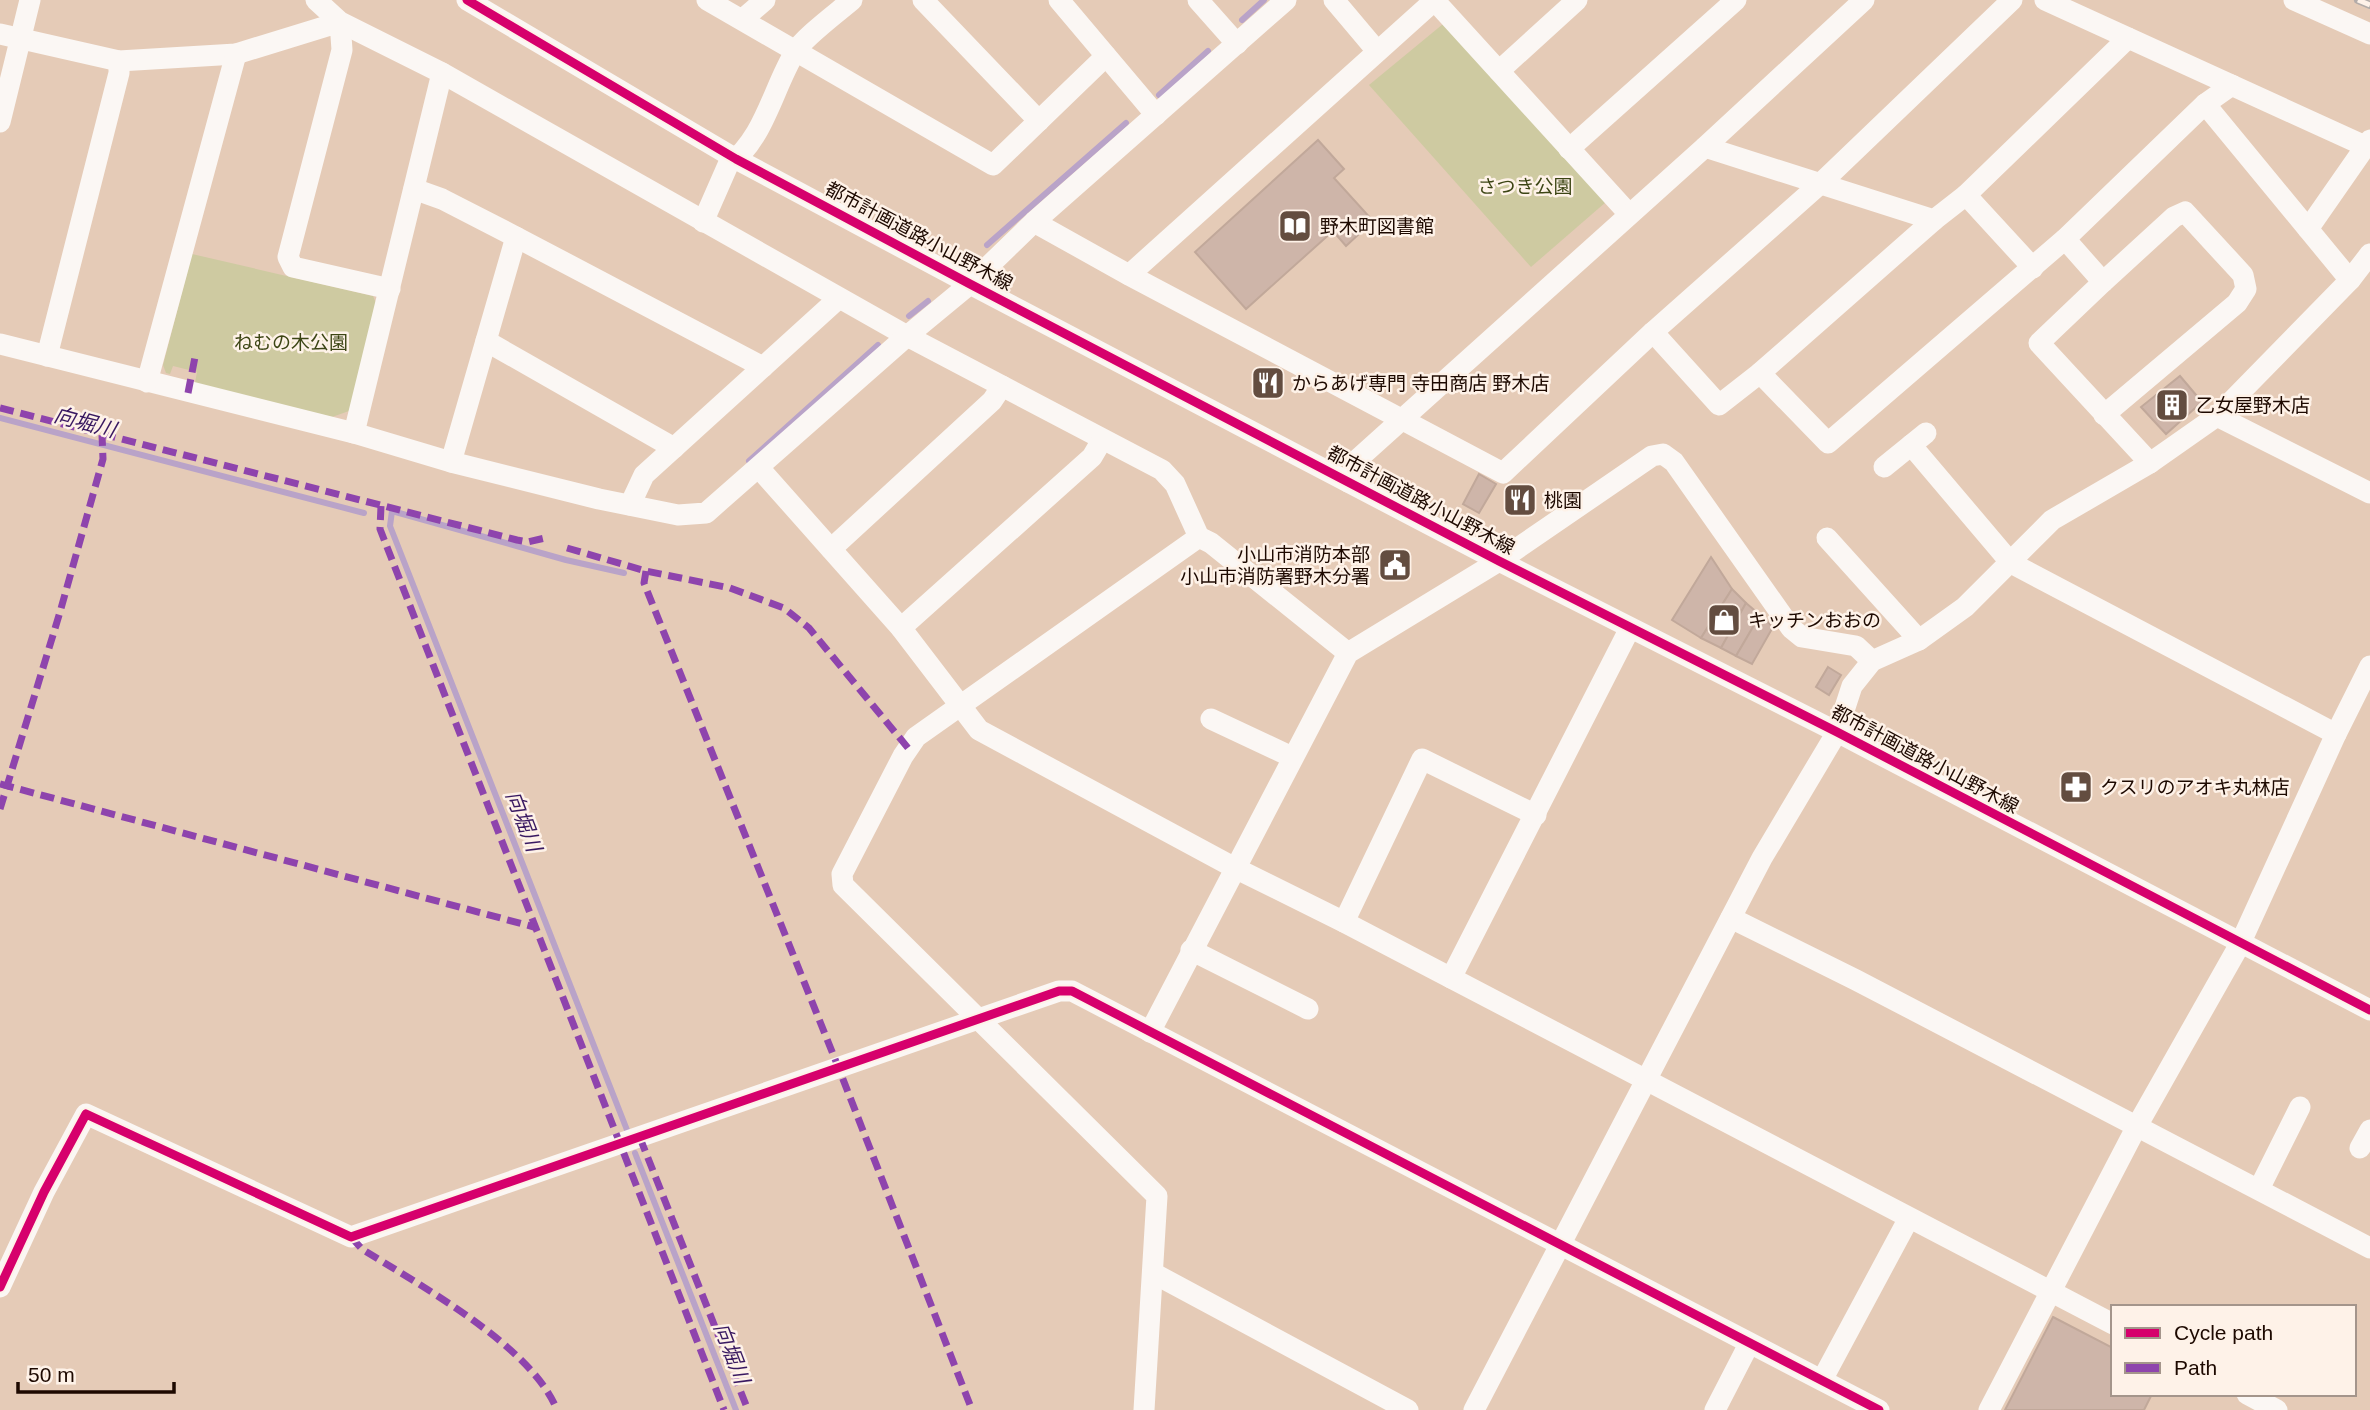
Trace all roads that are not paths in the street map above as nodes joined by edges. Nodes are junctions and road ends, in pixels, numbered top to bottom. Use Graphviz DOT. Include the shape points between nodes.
graph roads {
  1 [pos="30,0"];
  2 [pos="316,0"];
  3 [pos="467,0"];
  4 [pos="707,0"];
  5 [pos="765,0"];
  6 [pos="852,0"];
  7 [pos="923,0"];
  8 [pos="1059,0"];
  9 [pos="1198,0"];
  10 [pos="1286,0"];
  11 [pos="1334,0"];
  12 [pos="1435,0"];
  13 [pos="1577,0"];
  14 [pos="1736,0"];
  15 [pos="1864,0"];
  16 [pos="2012,0"];
  17 [pos="2045,0"];
  18 [pos="2294,0"];
  19 [pos="743,19"];
  20 [pos="340,22"];
  21 [pos="2370,34"];
  22 [pos="10,37"];
  23 [pos="2128,38"];
  24 [pos="1237,44"];
  25 [pos="796,50"];
  26 [pos="1377,51"];
  27 [pos="236,54"];
  28 [pos="1106,56"];
  29 [pos="119,61"];
  30 [pos="1499,71"];
  31 [pos="442,73"];
  32 [pos="2232,85"];
  33 [pos="2205,104"];
  34 [pos="1156,115"];
  35 [pos="1039,121"];
  36 [pos="0,122"];
  37 [pos="2368,143"];
  38 [pos="1705,146"];
  39 [pos="1569,149"];
  40 [pos="736,159"];
  41 [pos="1821,184"];
  42 [pos="414,189"];
  43 [pos="1966,195"];
  44 [pos="1629,214"];
  45 [pos="1934,220"];
  46 [pos="704,222"];
  47 [pos="1034,222"];
  48 [pos="2308,229"];
  49 [pos="516,237"];
  50 [pos="2065,239"];
  51 [pos="2370,254"];
  52 [pos="2033,268"];
  53 [pos="1129,275"];
  54 [pos="2350,280"];
  55 [pos="2103,282"];
  56 [pos="970,284"];
  57 [pos="390,289"];
  58 [pos="839,298"];
  59 [pos="1653,332"];
  60 [pos="907,336"];
  61 [pos="486,341"];
  62 [pos="0,344"];
  63 [pos="47,356"];
  64 [pos="763,366"];
  65 [pos="1760,373"];
  66 [pos="147,382"];
  67 [pos="1002,386"];
  68 [pos="2104,415"];
  69 [pos="2217,416"];
  70 [pos="1402,419"];
  71 [pos="354,433"];
  72 [pos="1102,440"];
  73 [pos="674,448"];
  74 [pos="451,462"];
  75 [pos="2150,463"];
  76 [pos="1884,467"];
  77 [pos="759,468"];
  78 [pos="1348,482"];
  79 [pos="2370,493"];
  80 [pos="630,505"];
  81 [pos="1199,537"];
  82 [pos="1828,538"];
  83 [pos="831,549"];
  84 [pos="1499,561"];
  85 [pos="2011,563"];
  86 [pos="901,628"];
  87 [pos="1630,628"];
  88 [pos="1919,640"];
  89 [pos="1348,653"];
  90 [pos="1872,662"];
  91 [pos="2370,666"];
  92 [pos="960,707"];
  93 [pos="1211,719"];
  94 [pos="1837,733"];
  95 [pos="2336,734"];
  96 [pos="1292,757"];
  97 [pos="1536,815"];
  98 [pos="1235,868"];
  99 [pos="1731,918"];
  100 [pos="1344,922"];
  101 [pos="2240,944"];
  102 [pos="1191,950"];
  103 [pos="1451,978"];
  104 [pos="1308,1009"];
  105 [pos="2370,1010"];
  106 [pos="979,1021"];
  107 [pos="1150,1032"];
  108 [pos="1646,1081"];
  109 [pos="2300,1107"];
  110 [pos="2137,1126"];
  111 [pos="2259,1189"];
  112 [pos="1909,1218"];
  113 [pos="1562,1245"];
  114 [pos="2370,1248"];
  115 [pos="1153,1273"];
  116 [pos="0,1287"];
  117 [pos="2052,1291"];
  118 [pos="2111,1323"];
  119 [pos="1749,1344"];
  120 [pos="1822,1380"];
  121 [pos="2251,1396"];
  122 [pos="1144,1410"];
  123 [pos="1408,1410"];
  124 [pos="1474,1410"];
  125 [pos="1715,1410"];
  126 [pos="1879,1410"];
  127 [pos="1989,1410"];
  128 [pos="2277,1410"];
  1 -- 22 [label="street"];
  2 -- 20 [label="street"];
  3 -- 40 [label="street, 都市計画道路小山野木線"];
  4 -- 19 [label="street"];
  5 -- 19 [label="street"];
  6 -- 25 [label="street"];
  7 -- 35 [label="street"];
  8 -- 28 [label="street"];
  9 -- 24 [label="street"];
  10 -- 24 [label="street"];
  11 -- 26 [label="street"];
  12 -- 26 [label="street"];
  12 -- 30 [label="street"];
  13 -- 30 [label="street"];
  14 -- 39 [label="street"];
  15 -- 38 [label="street"];
  16 -- 41 [label="street"];
  17 -- 23 [label="street"];
  18 -- 21 [label="street"];
  19 -- 25 [label="street"];
  20 -- 27 [label="street"];
  20 -- 31 [label="street"];
  20 -- 57 [label="street" via="342,50 288,257 293,267"];
  22 -- 29 [label="street"];
  22 -- 36 [label="street"];
  23 -- 32 [label="street"];
  23 -- 43 [label="street"];
  24 -- 34 [label="street"];
  25 -- 35 [label="street" via="993,165"];
  25 -- 40 [label="street" via="754,135"];
  26 -- 53 [label="street"];
  27 -- 29 [label="street"];
  27 -- 66 [label="street"];
  28 -- 34 [label="street"];
  28 -- 35 [label="street"];
  29 -- 63 [label="street"];
  30 -- 39 [label="street"];
  31 -- 42 [label="street"];
  31 -- 46 [label="street"];
  32 -- 33 [label="street"];
  32 -- 37 [label="street"];
  33 -- 48 [label="street"];
  33 -- 50 [label="street"];
  34 -- 47 [label="street"];
  37 -- 48 [label="street"];
  38 -- 41 [label="street"];
  38 -- 44 [label="street"];
  39 -- 44 [label="street"];
  40 -- 46 [label="street" via="728,164"];
  40 -- 56 [label="street, 都市計画道路小山野木線"];
  41 -- 45 [label="street"];
  41 -- 59 [label="street"];
  42 -- 49 [label="street"];
  42 -- 57 [label="street"];
  43 -- 45 [label="street"];
  43 -- 52 [label="street"];
  44 -- 70 [label="street"];
  45 -- 65 [label="street"];
  46 -- 58 [label="street"];
  47 -- 53 [label="street"];
  47 -- 56 [label="street"];
  48 -- 54 [label="street"];
  49 -- 61 [label="street"];
  49 -- 64 [label="street"];
  50 -- 52 [label="street"];
  50 -- 55 [label="street"];
  51 -- 54 [label="street"];
  52 -- 65 [label="street" via="1828,443"];
  53 -- 70 [label="street"];
  54 -- 69 [label="street"];
  55 -- 68 [label="street" via="2039,343"];
  55 -- 68 [label="street" via="2185,212 2243,275 2246,289 2237,303"];
  56 -- 60 [label="street"];
  56 -- 78 [label="street, 都市計画道路小山野木線"];
  57 -- 71 [label="street"];
  58 -- 60 [label="street"];
  58 -- 64 [label="street"];
  59 -- 65 [label="street" via="1719,405"];
  59 -- 70 [label="street" via="1503,473"];
  60 -- 67 [label="street"];
  60 -- 77 [label="street"];
  61 -- 73 [label="street"];
  61 -- 74 [label="street"];
  62 -- 63 [label="street"];
  63 -- 66 [label="street"];
  64 -- 73 [label="street"];
  66 -- 71 [label="street"];
  67 -- 72 [label="street"];
  67 -- 83 [label="street" via="992,401"];
  68 -- 75 [label="street"];
  69 -- 75 [label="street"];
  69 -- 79 [label="street"];
  70 -- 78 [label="street" via="1359,458"];
  71 -- 74 [label="street"];
  72 -- 81 [label="street" via="1162,470 1175,484"];
  72 -- 86 [label="street" via="1092,457"];
  73 -- 80 [label="street" via="643,475"];
  74 -- 80 [label="street"];
  75 -- 85 [label="street" via="2052,520"];
  76 -- 85 [label="street" via="1919,439"];
  77 -- 80 [label="street" via="706,513 678,515"];
  77 -- 83 [label="street"];
  78 -- 84 [label="street, 都市計画道路小山野木線"];
  81 -- 89 [label="street"];
  81 -- 92 [label="street"];
  82 -- 88 [label="street"];
  83 -- 86 [label="street"];
  84 -- 87 [label="street, 都市計画道路小山野木線"];
  84 -- 89 [label="street"];
  84 -- 90 [label="street" via="1652,456 1663,454 1674,463 1791,628 1802,637 1857,646"];
  85 -- 88 [label="street" via="1965,607"];
  85 -- 95 [label="street"];
  86 -- 92 [label="street"];
  87 -- 94 [label="street, 都市計画道路小山野木線"];
  87 -- 97 [label="street"];
  88 -- 90 [label="street"];
  89 -- 96 [label="street"];
  90 -- 94 [label="street" via="1852,686"];
  91 -- 95 [label="street"];
  92 -- 98 [label="street" via="979,730"];
  92 -- 106 [label="street" via="916,737 842,874 843,885"];
  93 -- 96 [label="street"];
  94 -- 99 [label="street"];
  94 -- 101 [label="street, 都市計画道路小山野木線"];
  95 -- 101 [label="street"];
  96 -- 98 [label="street"];
  97 -- 100 [label="street" via="1422,759"];
  97 -- 103 [label="street"];
  98 -- 100 [label="street"];
  98 -- 102 [label="street"];
  99 -- 108 [label="street"];
  99 -- 110 [label="street"];
  100 -- 103 [label="street"];
  101 -- 105 [label="street, 都市計画道路小山野木線"];
  101 -- 110 [label="street"];
  102 -- 104 [label="street"];
  102 -- 107 [label="street"];
  103 -- 108 [label="street"];
  106 -- 107 [label="street" via="1059,991 1072,991"];
  106 -- 115 [label="street" via="1157,1196"];
  106 -- 116 [label="street" via="351,1237 86,1114"];
  107 -- 113 [label="street"];
  108 -- 112 [label="street"];
  108 -- 113 [label="street"];
  109 -- 111 [label="street"];
  110 -- 111 [label="street"];
  110 -- 117 [label="street"];
  111 -- 114 [label="street"];
  112 -- 117 [label="street"];
  112 -- 120 [label="street"];
  113 -- 119 [label="street"];
  113 -- 124 [label="street"];
  115 -- 122 [label="street"];
  115 -- 123 [label="street"];
  117 -- 118 [label="street"];
  117 -- 127 [label="street"];
  119 -- 120 [label="street"];
  119 -- 125 [label="street"];
  120 -- 126 [label="street"];
  121 -- 128 [label="street"];
}
